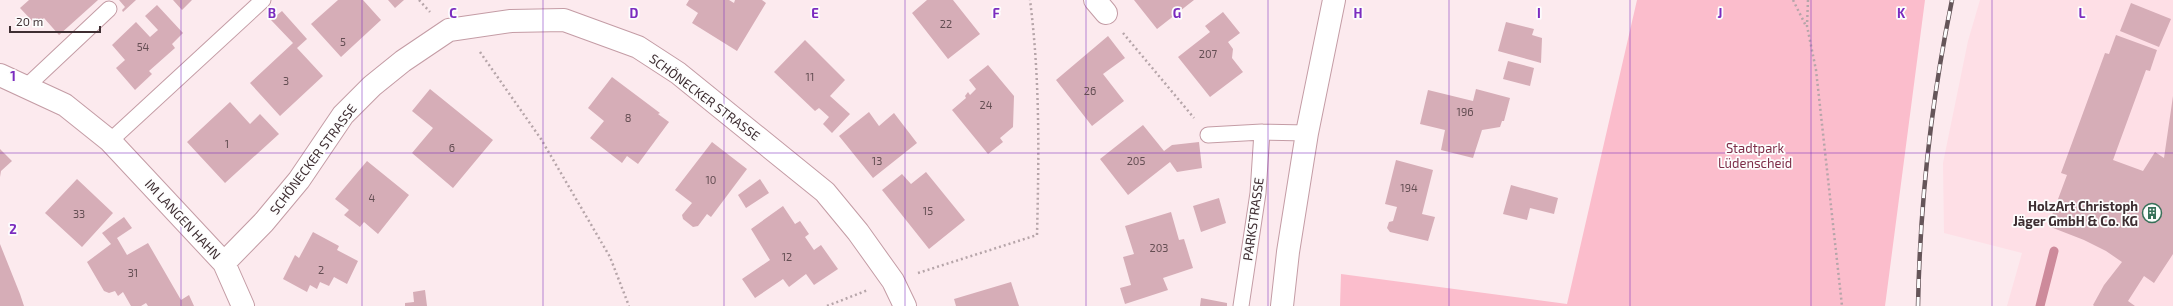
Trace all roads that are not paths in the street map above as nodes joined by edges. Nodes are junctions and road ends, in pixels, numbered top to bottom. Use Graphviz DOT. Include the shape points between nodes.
graph roads {
  1 [pos="263,0"];
  2 [pos="1334,0"];
  3 [pos="109,9"];
  4 [pos="0,75"];
  5 [pos="27,86"];
  6 [pos="1262,132"];
  7 [pos="1307,133"];
  8 [pos="1208,135"];
  9 [pos="110,141"];
  10 [pos="224,263"];
  11 [pos="243,306"];
  12 [pos="905,306"];
  13 [pos="1241,306"];
  14 [pos="1282,306"];
  1 -- 9 [label="lane"];
  2 -- 7 [label="street"];
  3 -- 5 [label="lane"];
  4 -- 5 [label="street, IM LANGEN HAHN"];
  5 -- 9 [label="street, IM LANGEN HAHN" via="65,105"];
  6 -- 7 [label="lane"];
  6 -- 8 [label="lane"];
  6 -- 13 [label="lane, PARKSTRASSE" via="1258,193"];
  7 -- 14 [label="street"];
  9 -- 10 [label="street, IM LANGEN HAHN"];
  10 -- 11 [label="street, IM LANGEN HAHN"];
  10 -- 12 [label="street, SCHÖNECKER STRASSE" via="264,222 299,180 343,115 372,86 403,61 449,30 511,21 564,20 638,47 678,73 825,192 893,281"];
}
